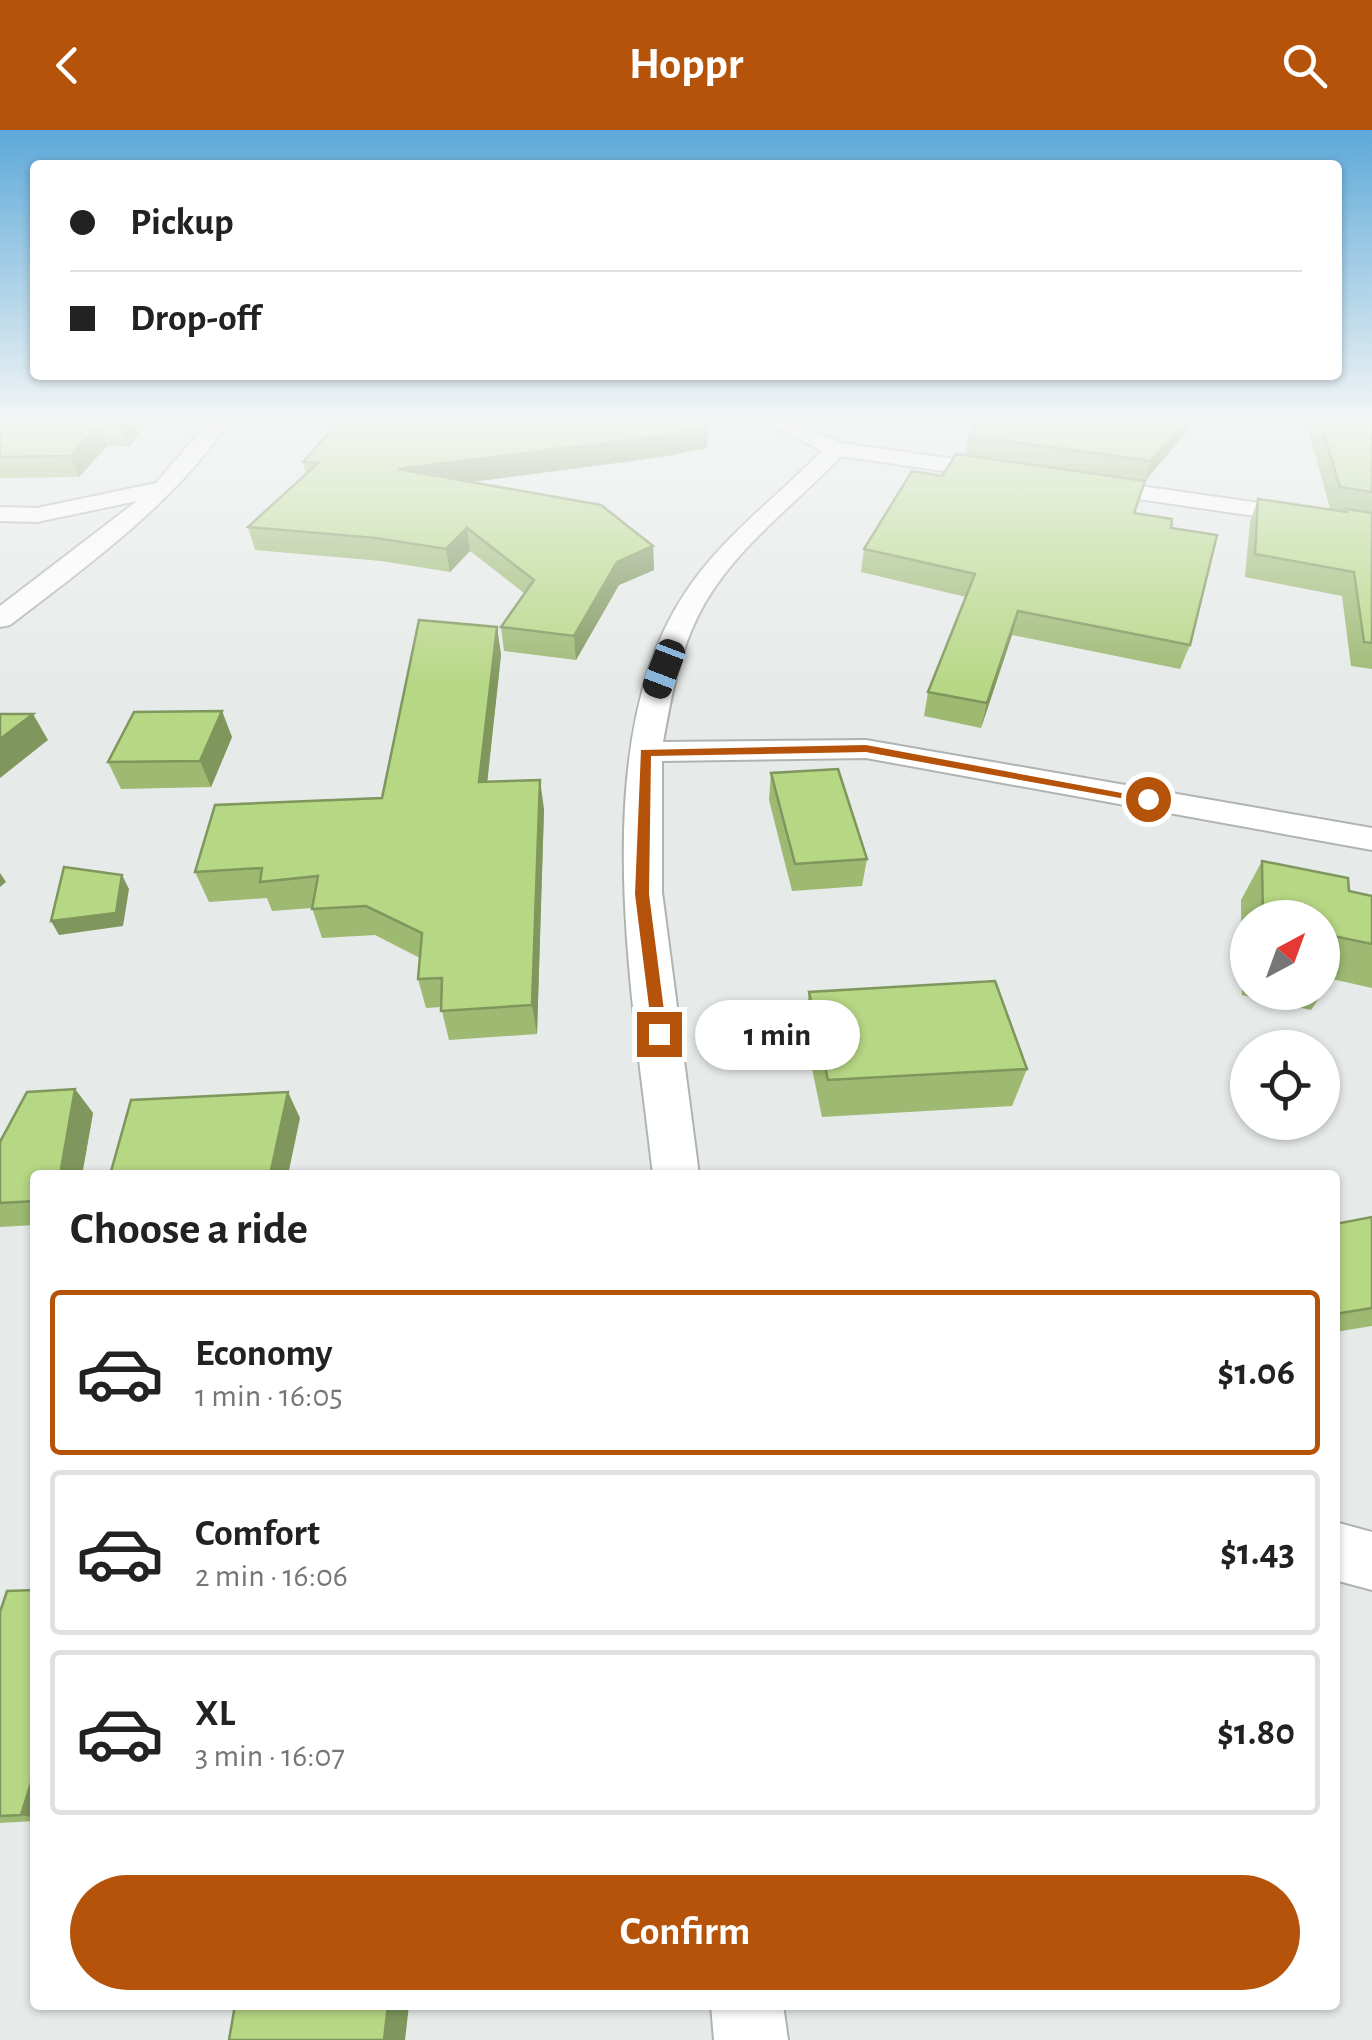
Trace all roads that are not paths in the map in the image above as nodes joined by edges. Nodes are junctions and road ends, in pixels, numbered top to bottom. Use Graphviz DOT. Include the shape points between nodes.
graph roads {
  1 [pos="65,509"];
  2 [pos="137,509"];
  3 [pos="778,509"];
  4 [pos="1255,509"];
  5 [pos="0,514"];
  6 [pos="1372,526"];
  7 [pos="0,619"];
  8 [pos="646,752"];
  9 [pos="1372,839"];
  10 [pos="675,1170"];
  11 [pos="1340,1552"];
  12 [pos="1372,1561"];
  13 [pos="748,2010"];
  14 [pos="751,2040"];
  1 -- 5 [label="street"];
  2 -- 7 [label="street"];
  3 -- 8 [label="street" via="724,559 683,618 654,694"];
  4 -- 6 [label="street"];
  8 -- 9 [label="street" via="866,749"];
  8 -- 10 [label="street" via="642,894"];
  11 -- 12 [label="street"];
  13 -- 14 [label="street"];
}
